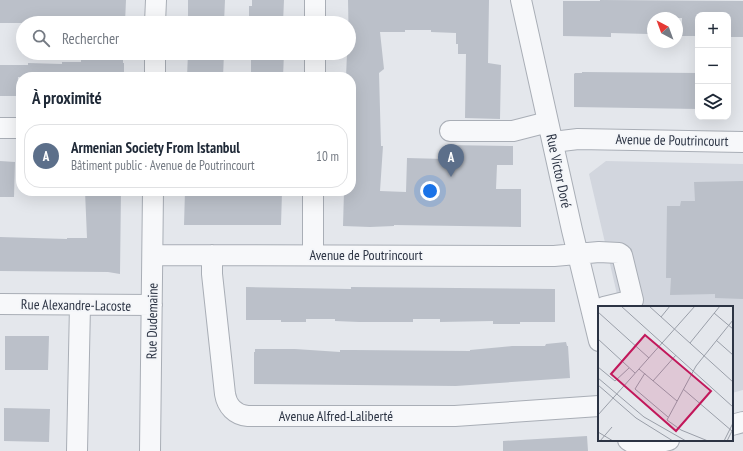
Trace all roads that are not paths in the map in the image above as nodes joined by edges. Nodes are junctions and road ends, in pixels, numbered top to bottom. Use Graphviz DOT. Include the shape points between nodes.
graph roads {
  1 [pos="156,0"];
  2 [pos="315,0"];
  3 [pos="521,0"];
  4 [pos="155,16"];
  5 [pos="315,16"];
  6 [pos="155,60"];
  7 [pos="315,60"];
  8 [pos="155,72"];
  9 [pos="315,72"];
  10 [pos="548,122"];
  11 [pos="0,128"];
  12 [pos="16,128"];
  13 [pos="450,131"];
  14 [pos="553,142"];
  15 [pos="743,142"];
  16 [pos="153,196"];
  17 [pos="313,196"];
  18 [pos="578,253"];
  19 [pos="153,255"];
  20 [pos="212,255"];
  21 [pos="313,255"];
  22 [pos="0,304"];
  23 [pos="80,305"];
  24 [pos="152,305"];
  25 [pos="607,306"];
  26 [pos="598,308"];
  27 [pos="598,406"];
  28 [pos="743,422"];
  29 [pos="733,425"];
  30 [pos="630,441"];
  31 [pos="664,441"];
  32 [pos="77,451"];
  33 [pos="150,451"];
  1 -- 4 [label="street"];
  2 -- 5 [label="street"];
  3 -- 10 [label="street, Rue Victor Doré"];
  6 -- 8 [label="street"];
  7 -- 9 [label="street"];
  10 -- 13 [label="street" via="513,131"];
  10 -- 14 [label="street, Rue Victor Doré"];
  11 -- 12 [label="street"];
  14 -- 15 [label="street, Avenue de Poutrincourt" via="578,139"];
  14 -- 18 [label="street, Rue Victor Doré"];
  16 -- 19 [label="street, Rue Dudemaine"];
  17 -- 21 [label="street"];
  18 -- 21 [label="street, Avenue de Poutrincourt" via="554,256"];
  18 -- 25 [label="street, Avenue de Poutrincourt" via="616,252 622,255 633,300"];
  18 -- 26 [label="street, Rue Victor Doré"];
  19 -- 20 [label="street, Avenue de Poutrincourt"];
  19 -- 24 [label="street, Rue Dudemaine"];
  20 -- 21 [label="street, Avenue de Poutrincourt"];
  20 -- 27 [label="street, Avenue Alfred-Laliberté" via="225,394 229,406 240,414 455,416"];
  22 -- 23 [label="street, Rue Alexandre-Lacoste"];
  23 -- 24 [label="street, Rue Alexandre-Lacoste"];
  23 -- 32 [label="street"];
  24 -- 33 [label="street, Rue Dudemaine"];
  28 -- 29 [label="street"];
  30 -- 31 [label="street" via="642,445"];
}
